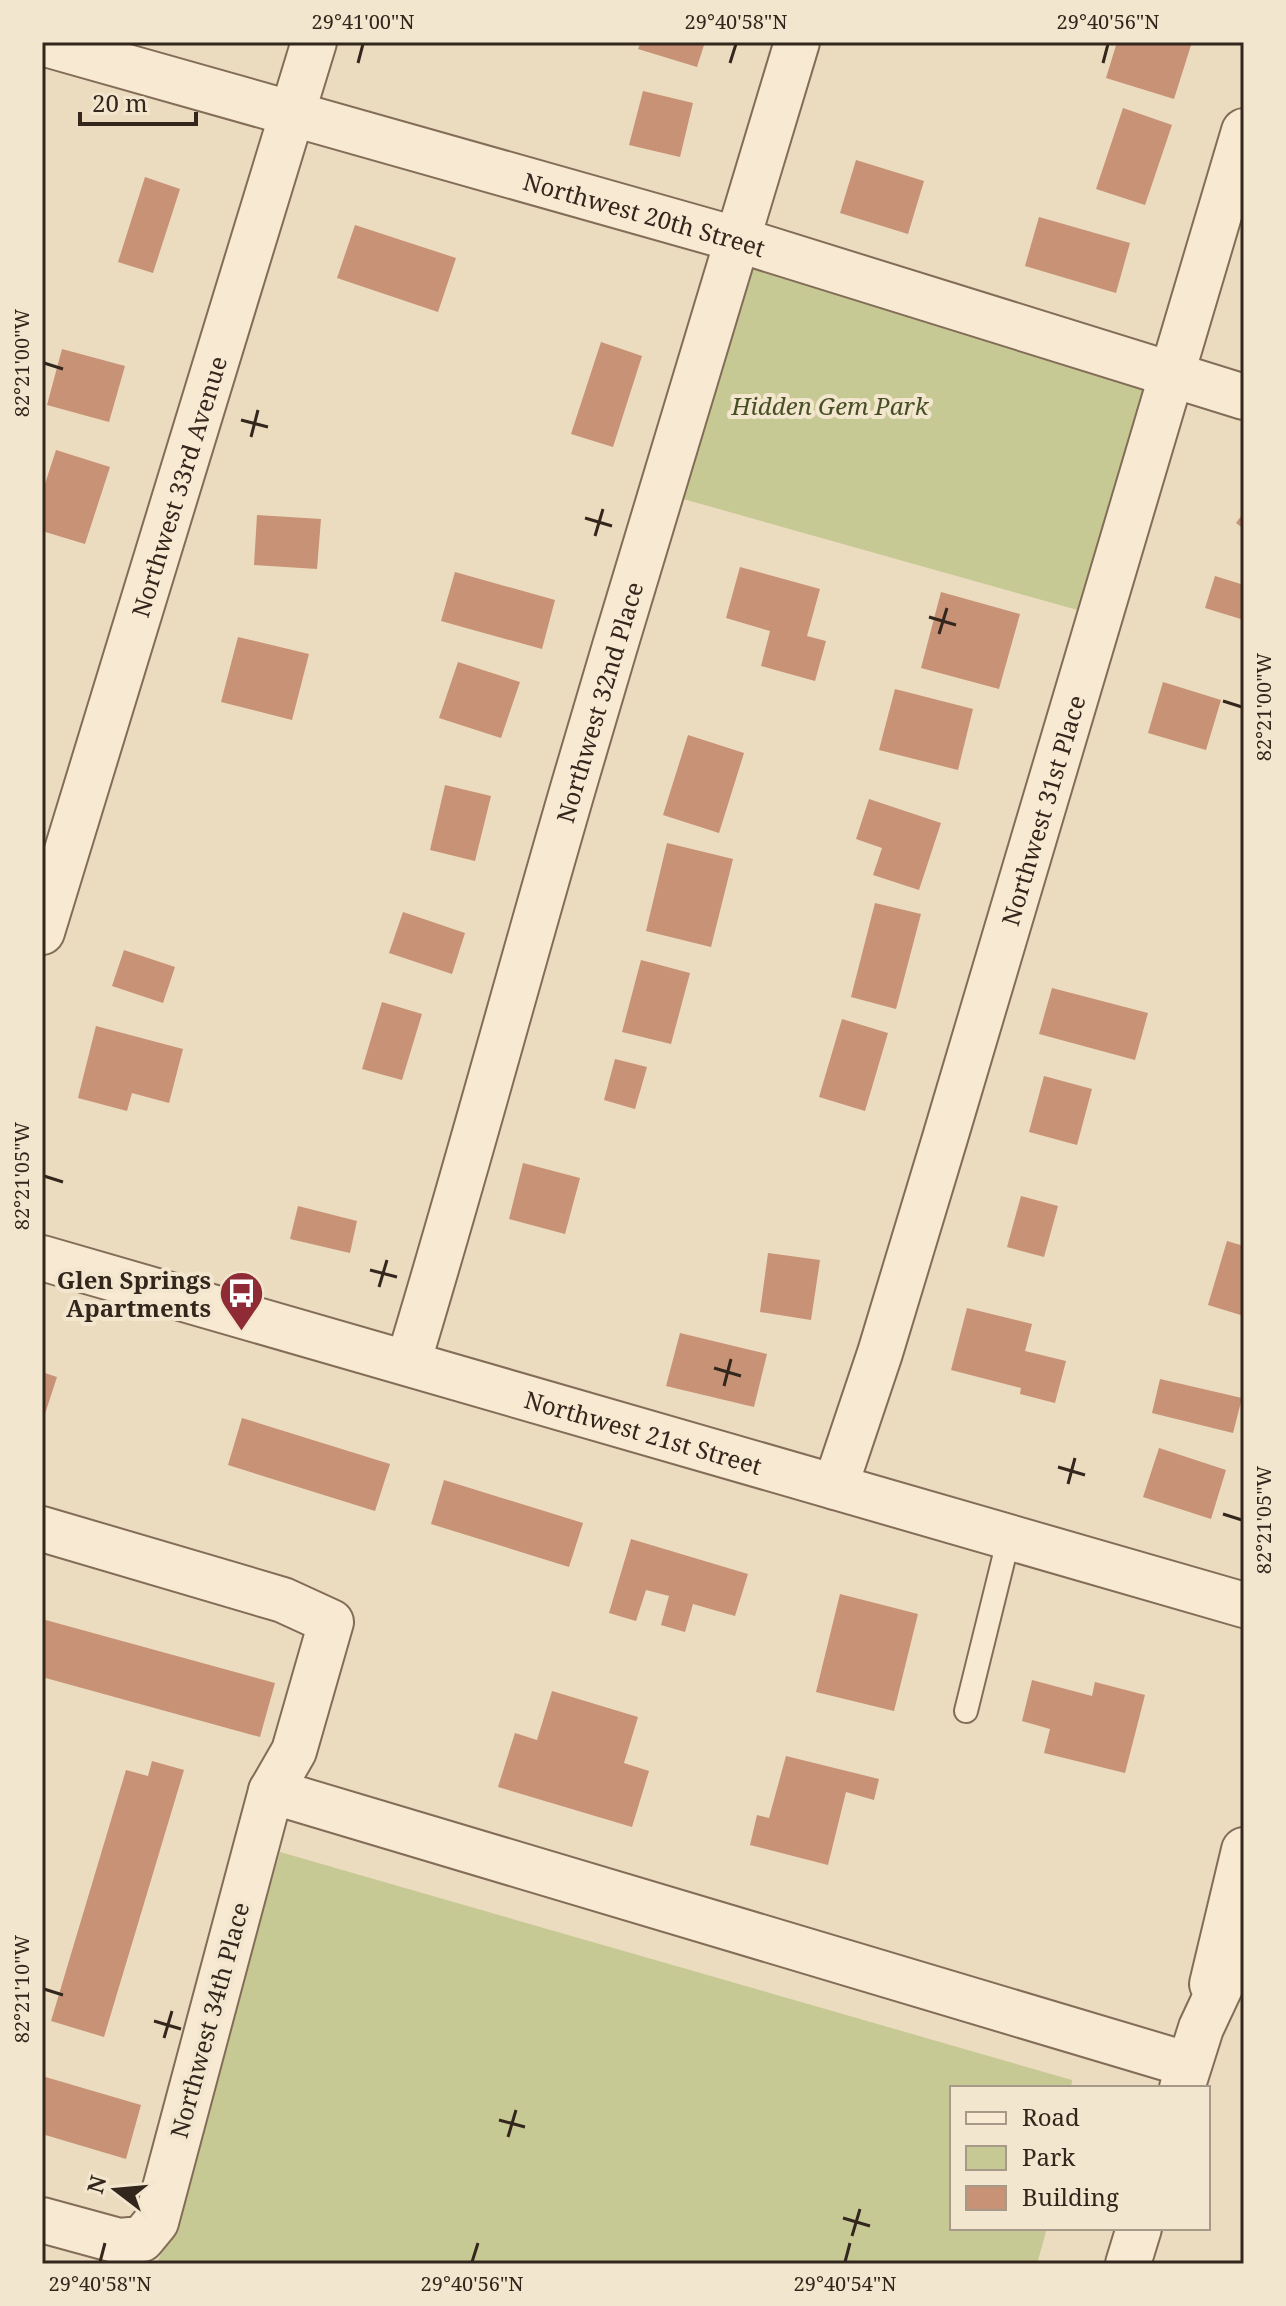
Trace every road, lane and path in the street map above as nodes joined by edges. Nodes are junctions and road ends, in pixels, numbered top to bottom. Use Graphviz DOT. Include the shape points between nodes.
graph roads {
  1 [pos="314,42"];
  2 [pos="797,42"];
  3 [pos="42,43"];
  4 [pos="292,114"];
  5 [pos="1244,131"];
  6 [pos="739,240"];
  7 [pos="1170,376"];
  8 [pos="1244,397"];
  9 [pos="42,932"];
  10 [pos="42,1258"];
  11 [pos="408,1363"];
  12 [pos="835,1487"];
  13 [pos="42,1529"];
  14 [pos="1009,1537"];
  15 [pos="1244,1605"];
  16 [pos="966,1711"];
  17 [pos="271,1791"];
  18 [pos="1244,1850"];
  19 [pos="1244,1936"];
  20 [pos="1190,2060"];
  21 [pos="42,2220"];
  22 [pos="1138,2230"];
  23 [pos="1128,2264"];
  1 -- 4 [label="street, Northwest 33rd Avenue"];
  2 -- 6 [label="street, Northwest 32nd Place"];
  3 -- 4 [label="street, Northwest 20th Street"];
  4 -- 6 [label="street, Northwest 20th Street"];
  4 -- 9 [label="street, Northwest 33rd Avenue"];
  5 -- 7 [label="street, Northwest 31st Place"];
  6 -- 7 [label="street, Northwest 20th Street"];
  6 -- 11 [label="street, Northwest 32nd Place" via="595,714"];
  7 -- 8 [label="street, Northwest 20th Street"];
  7 -- 12 [label="street, Northwest 31st Place" via="880,1353"];
  10 -- 11 [label="street, Northwest 21st Street"];
  11 -- 12 [label="street, Northwest 21st Street"];
  12 -- 14 [label="street, Northwest 21st Street"];
  13 -- 17 [label="street, Northwest 34th Place" via="283,1600 331,1622 294,1751"];
  14 -- 15 [label="street, Northwest 21st Street"];
  14 -- 16 [label="lane"];
  17 -- 20 [label="street"];
  17 -- 21 [label="street, Northwest 34th Place" via="156,2222 142,2239 119,2241"];
  18 -- 20 [label="street"];
  19 -- 20 [label="street"];
  22 -- 23 [label="street"];
}
